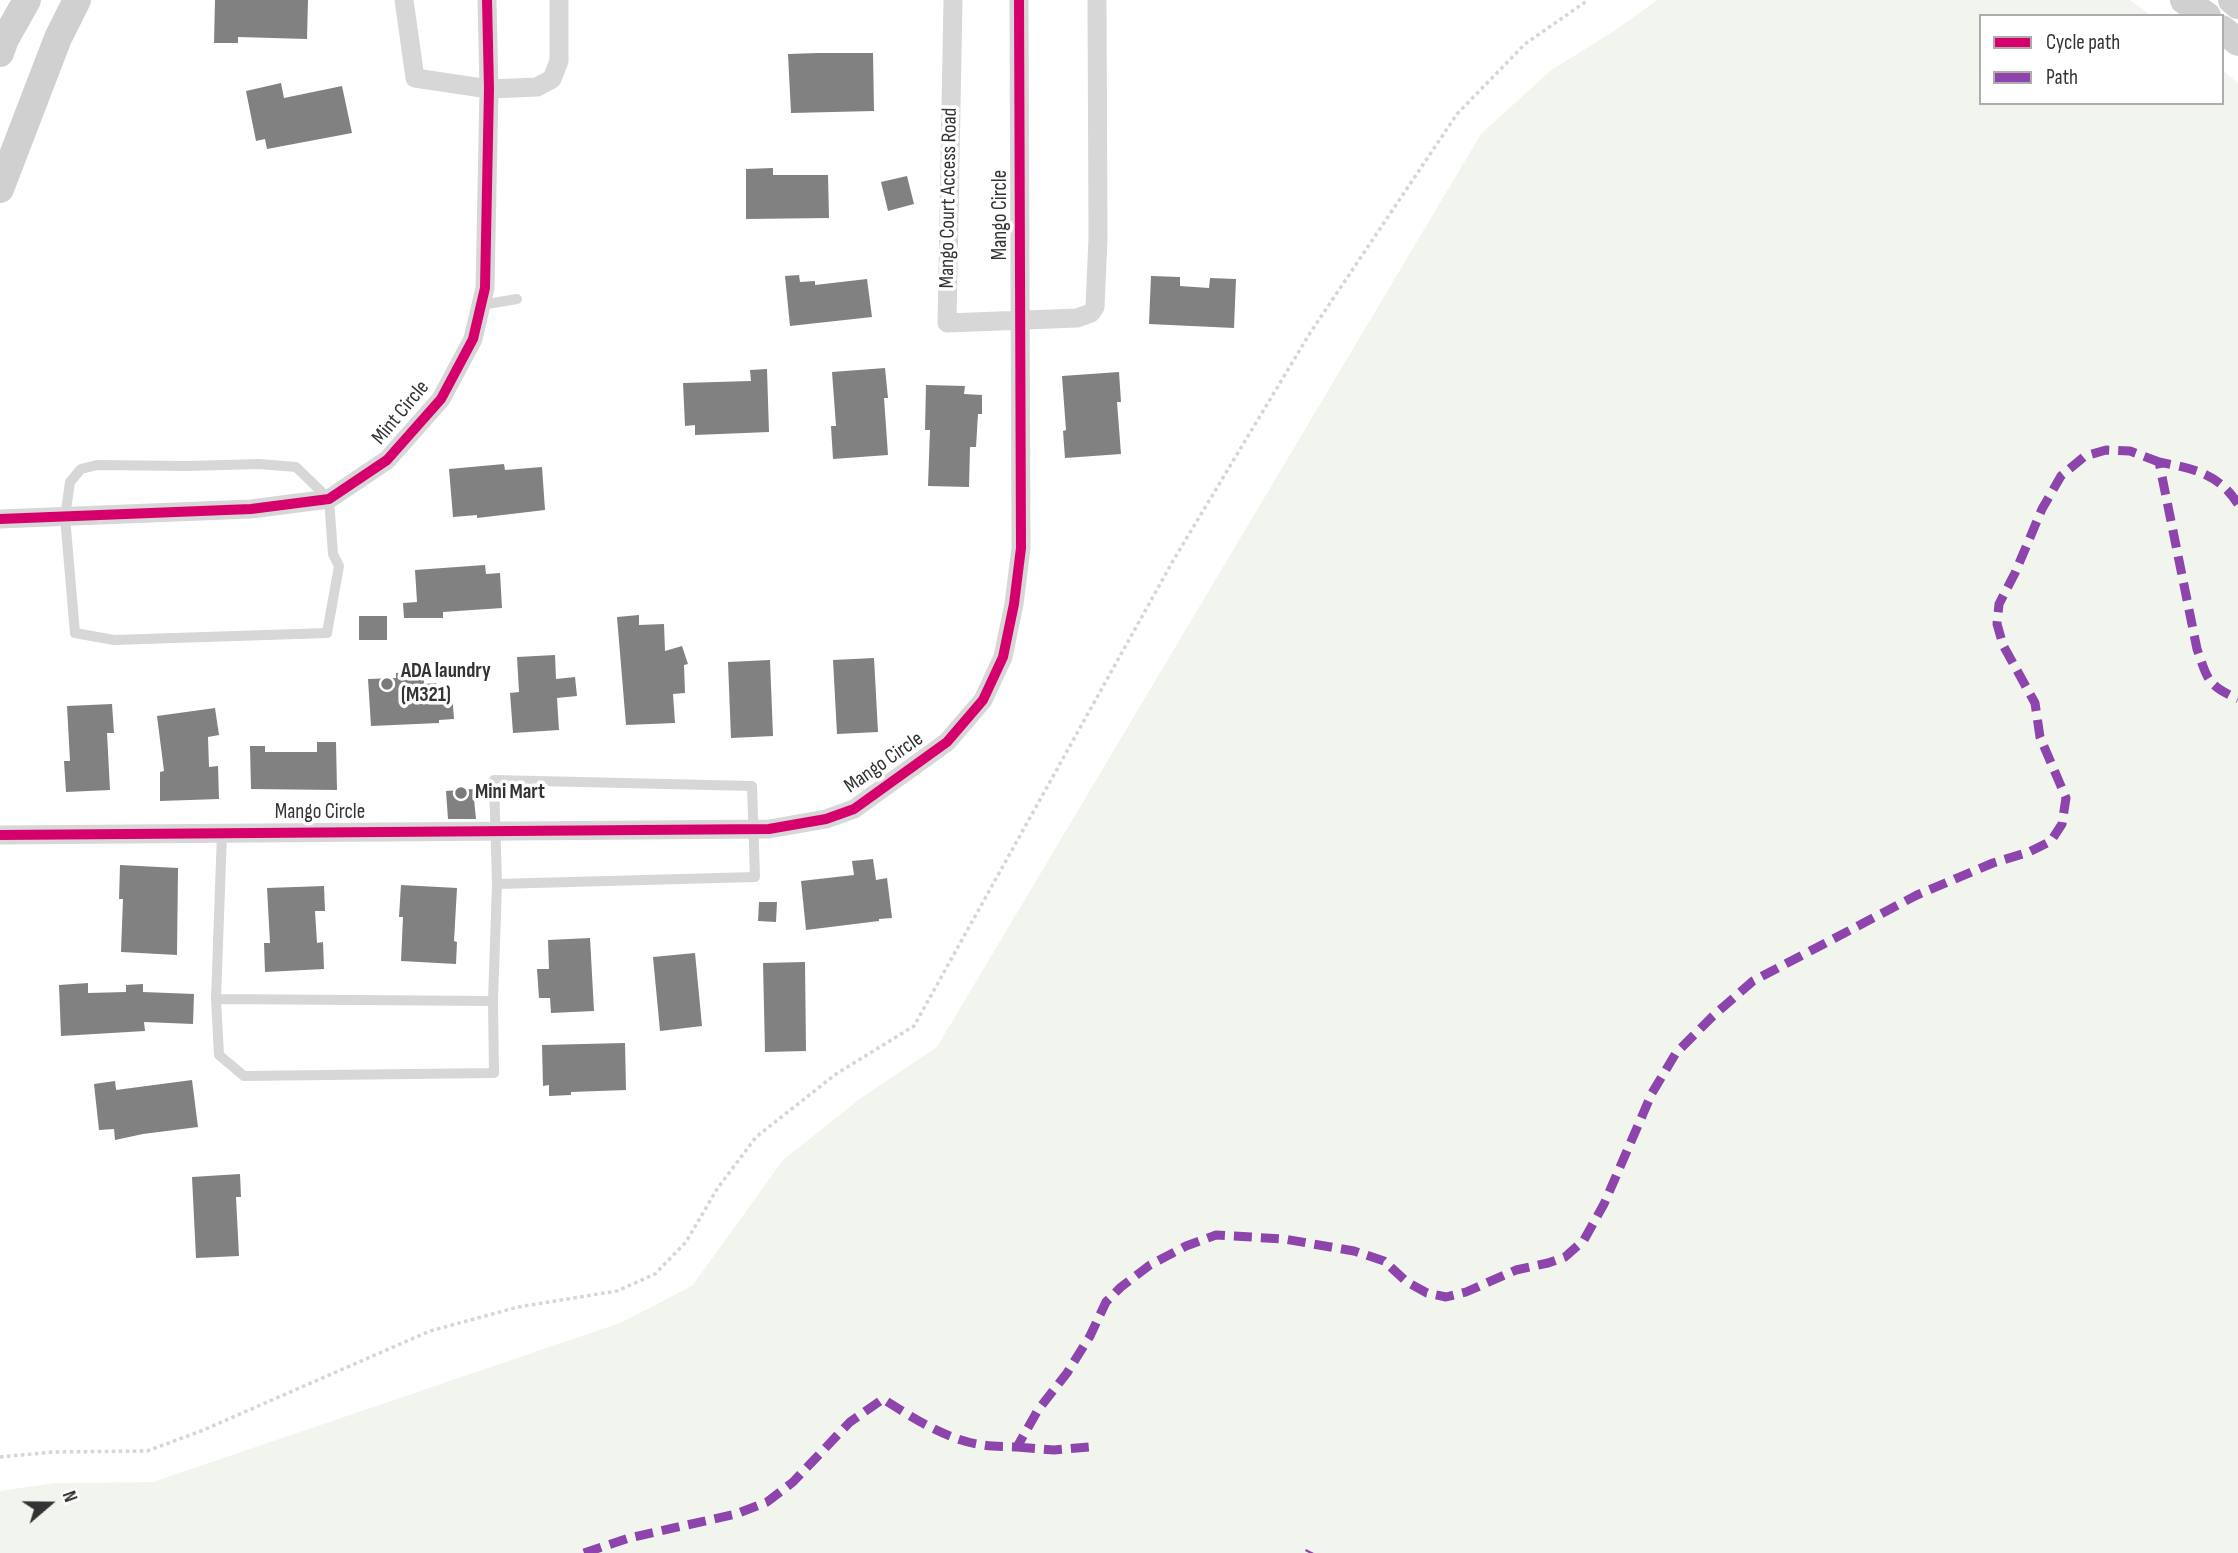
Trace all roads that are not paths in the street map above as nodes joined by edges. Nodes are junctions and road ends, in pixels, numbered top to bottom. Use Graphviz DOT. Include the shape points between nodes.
graph roads {
  1 [pos="27,0"];
  2 [pos="77,0"];
  3 [pos="404,0"];
  4 [pos="487,0"];
  5 [pos="559,0"];
  6 [pos="953,0"];
  7 [pos="1020,0"];
  8 [pos="1097,0"];
  9 [pos="2184,0"];
  10 [pos="2232,0"];
  11 [pos="2238,5"];
  12 [pos="2204,14"];
  13 [pos="2224,31"];
  14 [pos="2238,42"];
  15 [pos="0,53"];
  16 [pos="489,89"];
  17 [pos="5,161"];
  18 [pos="0,189"];
  19 [pos="517,299"];
  20 [pos="481,304"];
  21 [pos="1021,321"];
  22 [pos="329,499"];
  23 [pos="65,517"];
  24 [pos="0,519"];
  25 [pos="753,830"];
  26 [pos="494,832"];
  27 [pos="222,833"];
  28 [pos="0,835"];
  29 [pos="496,884"];
  30 [pos="216,999"];
  31 [pos="493,1001"];
  1 -- 15 [label="main road"];
  2 -- 17 [label="main road"];
  3 -- 16 [label="street" via="415,78"];
  4 -- 16 [label="street, Mint Circle"];
  5 -- 16 [label="street" via="559,61 552,79 537,87"];
  6 -- 21 [label="street, Mango Court Access Road" via="947,323"];
  7 -- 21 [label="street, Mango Circle"];
  8 -- 21 [label="street" via="1095,307 1077,318"];
  9 -- 12 [label="main road"];
  10 -- 11 [label="main road"];
  13 -- 14 [label="main road"];
  16 -- 20 [label="street, Mint Circle"];
  17 -- 18 [label="main road"];
  19 -- 20 [label="lane"];
  20 -- 22 [label="street, Mint Circle" via="473,339 441,399 387,460"];
  21 -- 25 [label="street, Mango Circle" via="1021,548 1003,657 983,701 947,742 854,809 826,819"];
  22 -- 23 [label="street, Mint Circle" via="251,509"];
  22 -- 23 [label="lane" via="296,467 97,465 80,469 70,482"];
  22 -- 23 [label="lane" via="333,554 340,566 327,633 114,640 75,634"];
  23 -- 24 [label="street, Mint Circle"];
  25 -- 26 [label="street, Mango Circle"];
  25 -- 26 [label="lane" via="752,786 494,780"];
  25 -- 29 [label="lane" via="755,877"];
  26 -- 27 [label="street, Mango Circle"];
  26 -- 29 [label="lane"];
  27 -- 28 [label="street, Mango Circle"];
  27 -- 30 [label="lane"];
  29 -- 31 [label="lane"];
  30 -- 31 [label="lane"];
  30 -- 31 [label="lane" via="219,1055 244,1076 494,1073"];
}
